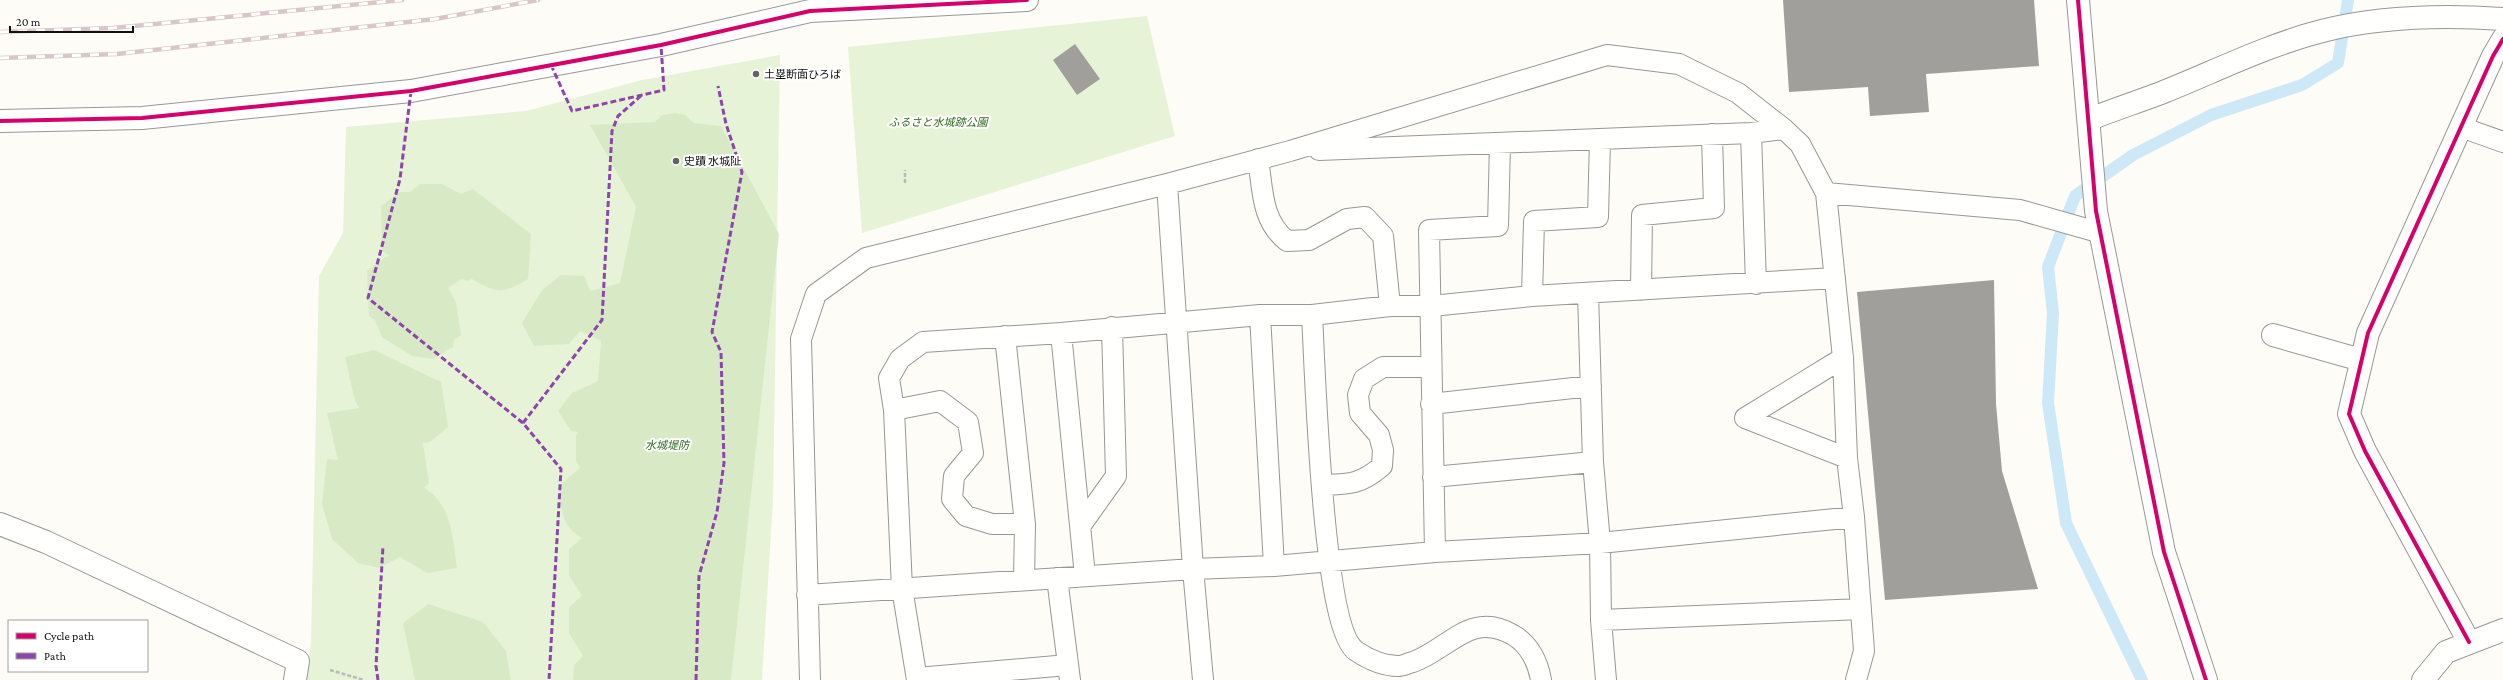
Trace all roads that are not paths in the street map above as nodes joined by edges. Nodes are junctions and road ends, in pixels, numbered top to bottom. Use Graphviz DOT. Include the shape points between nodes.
graph roads {
  1 [pos="1027,0"];
  2 [pos="2078,0"];
  3 [pos="2443,9"];
  4 [pos="2503,19"];
  5 [pos="2503,39"];
  6 [pos="0,121"];
  7 [pos="2461,127"];
  8 [pos="2090,128"];
  9 [pos="1784,129"];
  10 [pos="1751,133"];
  11 [pos="1712,134"];
  12 [pos="1600,139"];
  13 [pos="2503,142"];
  14 [pos="1500,143"];
  15 [pos="1290,151"];
  16 [pos="1258,159"];
  17 [pos="1167,184"];
  18 [pos="1826,193"];
  19 [pos="2101,233"];
  20 [pos="1835,278"];
  21 [pos="1756,284"];
  22 [pos="1640,290"];
  23 [pos="1588,293"];
  24 [pos="1532,296"];
  25 [pos="1390,306"];
  26 [pos="1431,306"];
  27 [pos="1260,315"];
  28 [pos="1312,315"];
  29 [pos="1176,322"];
  30 [pos="1112,327"];
  31 [pos="1062,333"];
  32 [pos="2273,335"];
  33 [pos="1005,336"];
  34 [pos="1843,358"];
  35 [pos="2362,360"];
  36 [pos="1430,367"];
  37 [pos="1591,386"];
  38 [pos="1431,404"];
  39 [pos="894,410"];
  40 [pos="1847,458"];
  41 [pos="1594,462"];
  42 [pos="1433,477"];
  43 [pos="1322,485"];
  44 [pos="1854,517"];
  45 [pos="0,524"];
  46 [pos="1025,524"];
  47 [pos="1081,525"];
  48 [pos="1600,543"];
  49 [pos="1435,552"];
  50 [pos="1329,561"];
  51 [pos="1274,566"];
  52 [pos="1193,569"];
  53 [pos="1086,576"];
  54 [pos="1057,578"];
  55 [pos="1024,580"];
  56 [pos="902,588"];
  57 [pos="807,595"];
  58 [pos="1861,608"];
  59 [pos="1601,620"];
  60 [pos="2503,630"];
  61 [pos="2469,642"];
  62 [pos="1069,672"];
  63 [pos="917,679"];
  64 [pos="295,680"];
  65 [pos="810,680"];
  66 [pos="1203,680"];
  67 [pos="1541,680"];
  68 [pos="1606,680"];
  69 [pos="1856,680"];
  70 [pos="2206,680"];
  71 [pos="2423,680"];
  1 -- 6 [label="street" via="810,11 661,45 411,91 142,118"];
  2 -- 8 [label="street"];
  3 -- 4 [label="street"];
  3 -- 8 [label="street" via="2322,31 2238,61 2160,94"];
  5 -- 7 [label="street"];
  7 -- 13 [label="lane"];
  7 -- 35 [label="street" via="2368,334"];
  8 -- 19 [label="street" via="2096,210"];
  9 -- 10 [label="lane"];
  9 -- 15 [label="lane" via="1738,93 1678,64 1607,55"];
  9 -- 18 [label="lane" via="1800,144"];
  10 -- 11 [label="lane"];
  10 -- 21 [label="lane"];
  11 -- 12 [label="lane"];
  11 -- 22 [label="lane" via="1714,208 1642,214"];
  12 -- 14 [label="lane"];
  12 -- 24 [label="lane" via="1598,217 1534,221"];
  14 -- 15 [label="lane"];
  14 -- 26 [label="lane" via="1498,226 1428,230"];
  15 -- 16 [label="lane"];
  16 -- 17 [label="lane"];
  16 -- 25 [label="lane" via="1267,218 1275,232 1287,241 1309,240 1347,219 1365,217 1383,236"];
  17 -- 29 [label="lane"];
  17 -- 57 [label="lane" via="866,258 816,294 800,339"];
  18 -- 19 [label="lane" via="2020,210"];
  18 -- 20 [label="lane"];
  19 -- 70 [label="street" via="2164,552"];
  20 -- 21 [label="lane"];
  20 -- 34 [label="lane"];
  21 -- 22 [label="lane"];
  22 -- 23 [label="lane"];
  23 -- 24 [label="lane"];
  23 -- 37 [label="lane"];
  24 -- 26 [label="lane"];
  25 -- 26 [label="lane"];
  25 -- 28 [label="lane"];
  26 -- 36 [label="lane"];
  27 -- 28 [label="lane"];
  27 -- 29 [label="lane"];
  27 -- 51 [label="lane"];
  28 -- 43 [label="lane"];
  29 -- 30 [label="lane"];
  29 -- 52 [label="lane"];
  30 -- 31 [label="lane"];
  30 -- 47 [label="lane" via="1116,476"];
  31 -- 33 [label="lane"];
  31 -- 47 [label="lane"];
  32 -- 35 [label="street"];
  33 -- 39 [label="lane" via="923,342 900,359 889,378"];
  33 -- 46 [label="lane"];
  34 -- 40 [label="lane"];
  34 -- 40 [label="lane" via="1745,418"];
  35 -- 61 [label="street" via="2348,414 2365,451"];
  36 -- 38 [label="lane"];
  36 -- 43 [label="lane" via="1383,367 1364,379 1358,396 1360,413 1379,435 1383,450 1382,466 1356,484"];
  37 -- 38 [label="lane"];
  37 -- 41 [label="lane"];
  38 -- 42 [label="lane"];
  39 -- 46 [label="lane" via="940,401 968,422 973,453 954,476 952,499 966,516 992,524"];
  39 -- 56 [label="lane"];
  40 -- 44 [label="lane"];
  41 -- 42 [label="lane"];
  41 -- 48 [label="lane"];
  42 -- 49 [label="lane"];
  43 -- 50 [label="lane"];
  44 -- 48 [label="lane"];
  44 -- 58 [label="lane"];
  45 -- 64 [label="street" via="46,542 298,661"];
  46 -- 55 [label="lane"];
  47 -- 53 [label="lane"];
  48 -- 49 [label="lane"];
  48 -- 59 [label="lane"];
  49 -- 50 [label="lane"];
  50 -- 51 [label="lane"];
  50 -- 67 [label="lane" via="1337,611 1354,650 1378,663 1399,667 1424,658 1445,643 1474,628 1500,627 1522,641 1535,659"];
  51 -- 52 [label="lane"];
  52 -- 53 [label="lane"];
  52 -- 66 [label="lane"];
  53 -- 54 [label="lane"];
  54 -- 55 [label="lane"];
  54 -- 62 [label="lane"];
  55 -- 56 [label="lane"];
  56 -- 57 [label="lane"];
  56 -- 63 [label="lane"];
  57 -- 65 [label="lane"];
  58 -- 59 [label="lane"];
  58 -- 69 [label="lane" via="1864,651"];
  59 -- 68 [label="lane"];
  60 -- 61 [label="street"];
  61 -- 71 [label="street" via="2446,652"];
  62 -- 63 [label="lane"];
}
